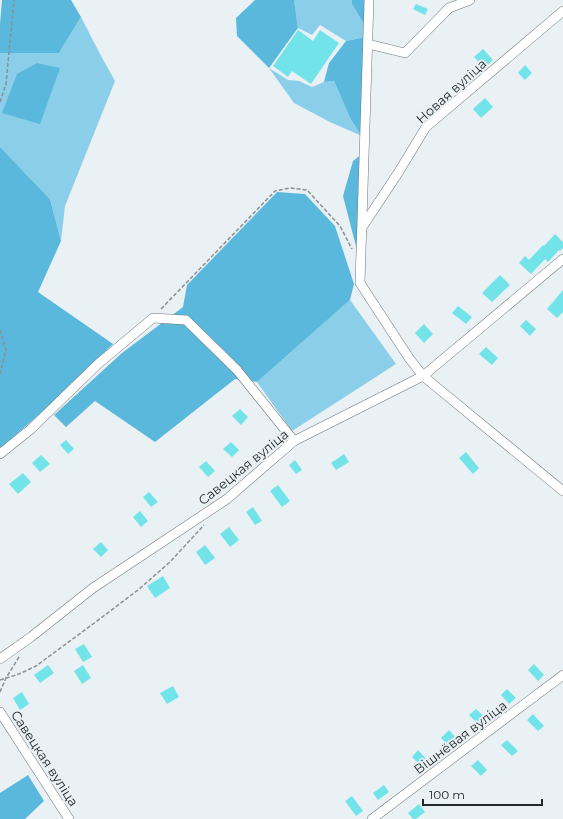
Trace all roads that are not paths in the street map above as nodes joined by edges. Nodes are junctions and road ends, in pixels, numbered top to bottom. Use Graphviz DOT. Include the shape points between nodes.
graph roads {
  1 [pos="370,0"];
  2 [pos="470,0"];
  3 [pos="563,11"];
  4 [pos="368,44"];
  5 [pos="362,226"];
  6 [pos="563,260"];
  7 [pos="423,376"];
  8 [pos="294,441"];
  9 [pos="0,454"];
  10 [pos="563,490"];
  11 [pos="0,659"];
  12 [pos="563,675"];
  13 [pos="0,712"];
  14 [pos="69,819"];
  15 [pos="372,819"];
  1 -- 4 [label="street"];
  2 -- 4 [label="street" via="448,8 405,52"];
  3 -- 5 [label="street, Новая вуліца" via="426,127"];
  4 -- 5 [label="street"];
  5 -- 7 [label="street" via="360,283"];
  6 -- 7 [label="street, Савецкая вуліца"];
  7 -- 8 [label="street, Савецкая вуліца"];
  7 -- 10 [label="street"];
  8 -- 9 [label="street" via="237,370 186,320 153,318 98,364 31,429"];
  8 -- 11 [label="street, Савецкая вуліца" via="227,499 93,588"];
  12 -- 15 [label="street, Вішнёвая вуліца"];
  13 -- 14 [label="street, Савецкая вуліца"];
}
